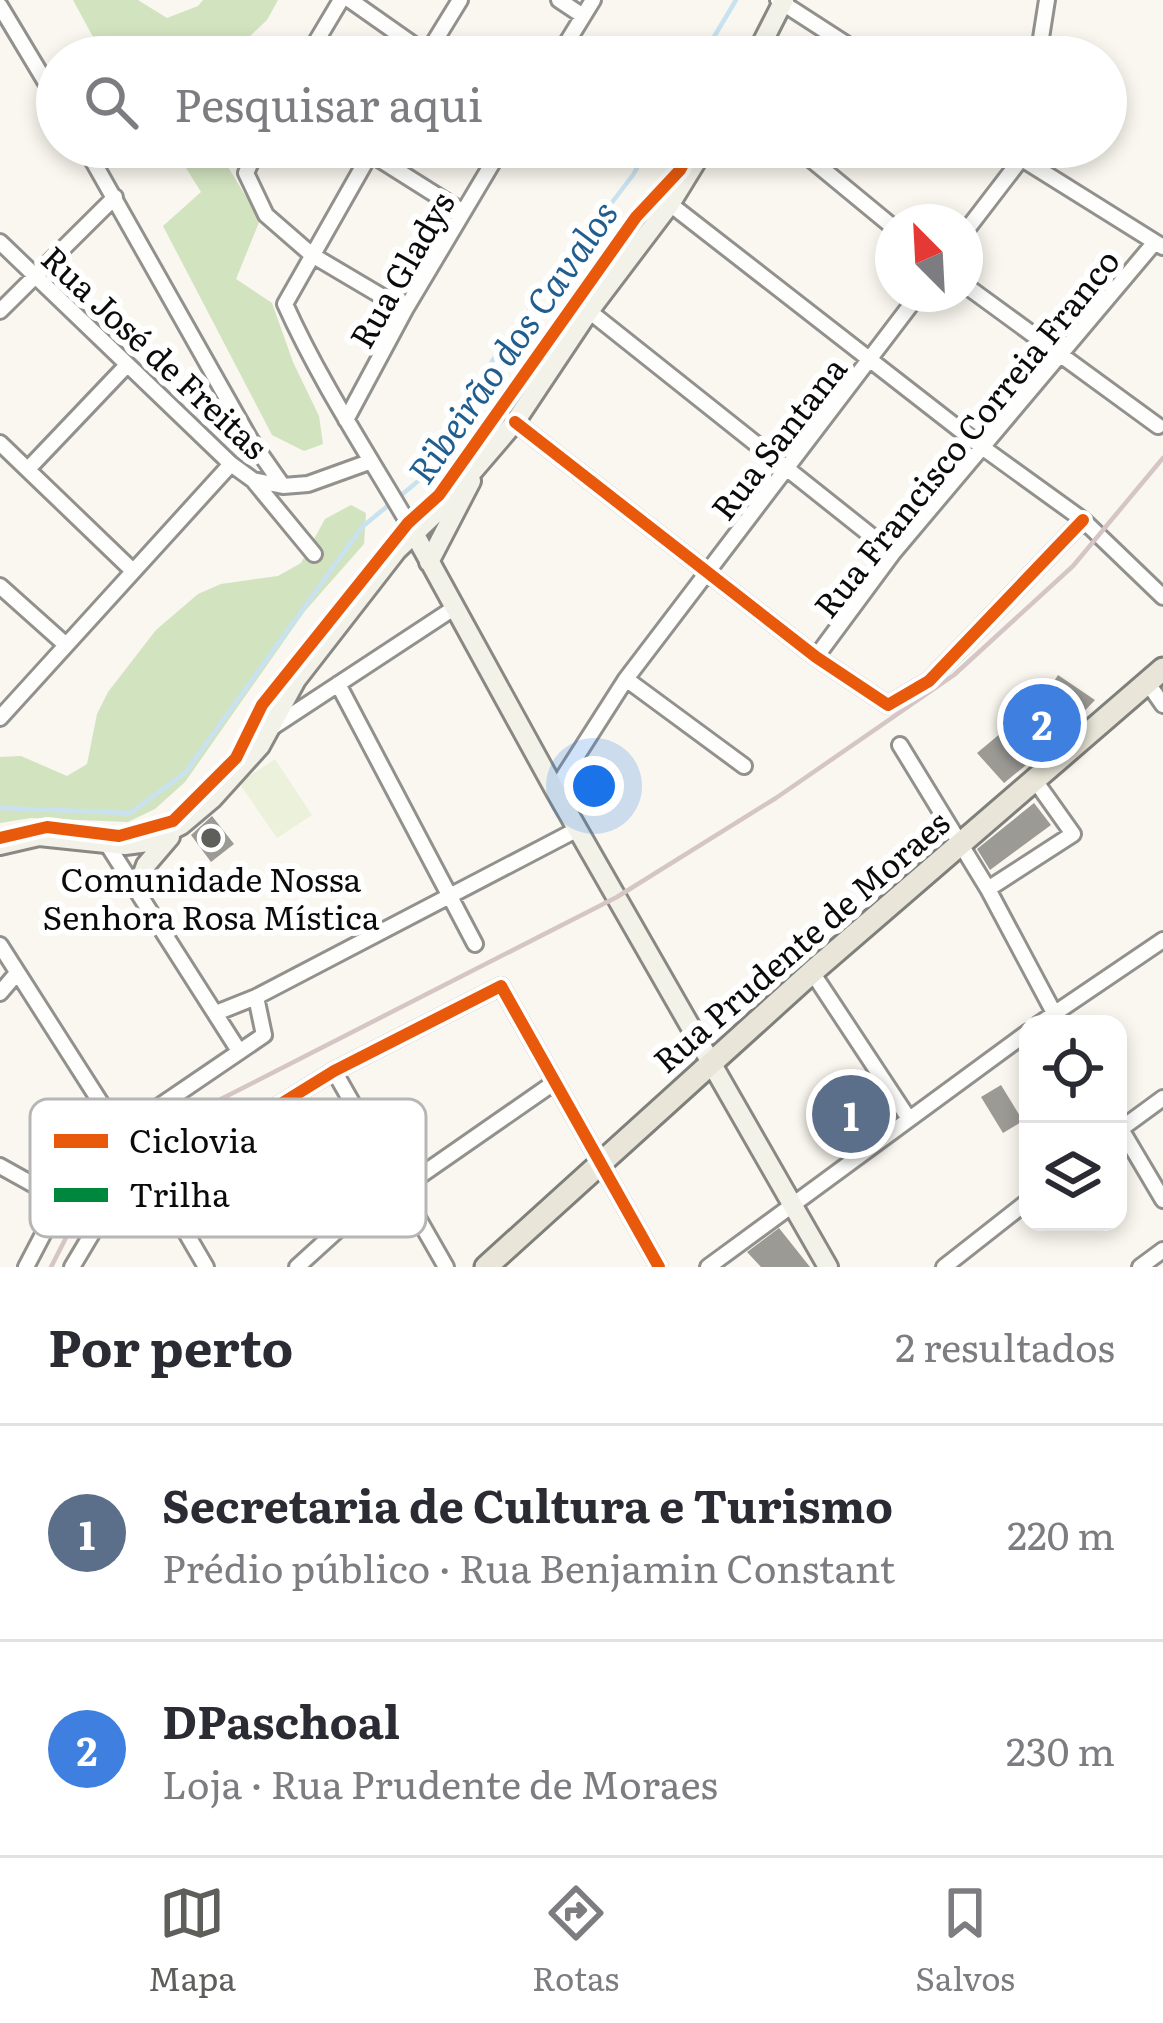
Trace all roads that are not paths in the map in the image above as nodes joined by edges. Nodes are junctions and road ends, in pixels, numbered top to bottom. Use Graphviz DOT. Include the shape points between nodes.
graph roads {
  1 [pos="341,0"];
  2 [pos="350,0"];
  3 [pos="460,0"];
  4 [pos="559,0"];
  5 [pos="592,0"];
  6 [pos="1047,0"];
  7 [pos="781,1"];
  8 [pos="0,6"];
  9 [pos="584,16"];
  10 [pos="320,36"];
  11 [pos="400,36"];
  12 [pos="439,36"];
  13 [pos="571,36"];
  14 [pos="765,36"];
  15 [pos="834,36"];
  16 [pos="1041,36"];
  17 [pos="36,66"];
  18 [pos="98,168"];
  19 [pos="248,168"];
  20 [pos="358,168"];
  21 [pos="397,168"];
  22 [pos="489,168"];
  23 [pos="692,168"];
  24 [pos="821,168"];
  25 [pos="1011,168"];
  26 [pos="1044,168"];
  27 [pos="115,197"];
  28 [pos="670,204"];
  29 [pos="983,207"];
  30 [pos="463,212"];
  31 [pos="875,212"];
  32 [pos="0,242"];
  33 [pos="1159,245"];
  34 [pos="312,255"];
  35 [pos="35,276"];
  36 [pos="983,298"];
  37 [pos="405,310"];
  38 [pos="0,311"];
  39 [pos="590,311"];
  40 [pos="906,312"];
  41 [pos="1061,354"];
  42 [pos="870,360"];
  43 [pos="128,365"];
  44 [pos="346,420"];
  45 [pos="515,422"];
  46 [pos="1158,426"];
  47 [pos="0,443"];
  48 [pos="982,447"];
  49 [pos="369,462"];
  50 [pos="231,464"];
  51 [pos="28,469"];
  52 [pos="476,469"];
  53 [pos="785,470"];
  54 [pos="253,480"];
  55 [pos="283,486"];
  56 [pos="1083,520"];
  57 [pos="409,524"];
  58 [pos="892,553"];
  59 [pos="314,554"];
  60 [pos="429,562"];
  61 [pos="133,571"];
  62 [pos="706,573"];
  63 [pos="0,586"];
  64 [pos="1163,596"];
  65 [pos="454,608"];
  66 [pos="65,645"];
  67 [pos="816,657"];
  68 [pos="1155,675"];
  69 [pos="626,679"];
  70 [pos="338,684"];
  71 [pos="1163,706"];
  72 [pos="0,718"];
  73 [pos="269,730"];
  74 [pos="900,745"];
  75 [pos="745,766"];
  76 [pos="1034,778"];
  77 [pos="555,790"];
  78 [pos="181,825"];
  79 [pos="578,829"];
  80 [pos="961,843"];
  81 [pos="107,844"];
  82 [pos="0,845"];
  83 [pos="138,887"];
  84 [pos="988,890"];
  85 [pos="448,896"];
  86 [pos="1163,940"];
  87 [pos="475,944"];
  88 [pos="0,946"];
  89 [pos="812,972"];
  90 [pos="17,973"];
  91 [pos="0,993"];
  92 [pos="256,997"];
  93 [pos="215,1013"];
  94 [pos="1055,1015"];
  95 [pos="1062,1015"];
  96 [pos="1019,1039"];
  97 [pos="239,1051"];
  98 [pos="712,1061"];
  99 [pos="334,1071"];
  100 [pos="555,1082"];
  101 [pos="1163,1098"];
  102 [pos="98,1099"];
  103 [pos="169,1099"];
  104 [pos="289,1099"];
  105 [pos="350,1099"];
  106 [pos="909,1119"];
  107 [pos="1126,1123"];
  108 [pos="1127,1141"];
  109 [pos="600,1163"];
  110 [pos="426,1165"];
  111 [pos="0,1166"];
  112 [pos="30,1183"];
  113 [pos="1163,1200"];
  114 [pos="791,1205"];
  115 [pos="1019,1208"];
  116 [pos="426,1232"];
  117 [pos="42,1237"];
  118 [pos="88,1237"];
  119 [pos="188,1237"];
  120 [pos="333,1237"];
  121 [pos="1163,1250"];
  122 [pos="26,1267"];
  123 [pos="72,1267"];
  124 [pos="206,1267"];
  125 [pos="297,1267"];
  126 [pos="446,1267"];
  127 [pos="486,1267"];
  128 [pos="659,1267"];
  129 [pos="708,1267"];
  130 [pos="828,1267"];
  131 [pos="944,1267"];
  132 [pos="1140,1267"];
  1 -- 10 [label="street"];
  2 -- 11 [label="street"];
  3 -- 12 [label="street"];
  4 -- 9 [label="street"];
  5 -- 9 [label="street"];
  6 -- 16 [label="street"];
  7 -- 14 [label="main road"];
  7 -- 15 [label="street"];
  8 -- 17 [label="street"];
  9 -- 13 [label="street"];
  18 -- 27 [label="street"];
  19 -- 34 [label="street" via="266,215"];
  20 -- 34 [label="street"];
  21 -- 30 [label="street"];
  22 -- 30 [label="street, Rua Gladys"];
  23 -- 28 [label="main road"];
  24 -- 31 [label="street"];
  25 -- 29 [label="street"];
  26 -- 33 [label="street"];
  27 -- 35 [label="street"];
  27 -- 55 [label="street"];
  28 -- 39 [label="main road"];
  28 -- 42 [label="street"];
  30 -- 37 [label="street, Rua Gladys"];
  32 -- 35 [label="street, Rua José de Freitas"];
  33 -- 41 [label="street, Rua Francisco Correia Franco"];
  34 -- 37 [label="street"];
  34 -- 44 [label="street" via="285,304"];
  35 -- 38 [label="street"];
  35 -- 43 [label="street, Rua José de Freitas"];
  36 -- 41 [label="street"];
  37 -- 44 [label="street, Rua Gladys"];
  39 -- 45 [label="main road"];
  39 -- 53 [label="street"];
  40 -- 42 [label="street, Rua Santana"];
  41 -- 46 [label="street"];
  41 -- 48 [label="street, Rua Francisco Correia Franco"];
  42 -- 48 [label="street"];
  42 -- 53 [label="street, Rua Santana"];
  43 -- 50 [label="street, Rua José de Freitas"];
  43 -- 51 [label="street"];
  44 -- 49 [label="street"];
  45 -- 52 [label="main road"];
  45 -- 62 [label="street"];
  47 -- 51 [label="street"];
  48 -- 56 [label="street"];
  48 -- 58 [label="street, Rua Francisco Correia Franco"];
  49 -- 55 [label="street"];
  49 -- 57 [label="street"];
  50 -- 54 [label="street, Rua José de Freitas"];
  50 -- 61 [label="street"];
  51 -- 61 [label="street"];
  52 -- 57 [label="main road"];
  52 -- 60 [label="main road"];
  53 -- 58 [label="street"];
  53 -- 62 [label="street, Rua Santana"];
  54 -- 55 [label="street, Rua José de Freitas"];
  54 -- 59 [label="street"];
  56 -- 64 [label="street"];
  56 -- 67 [label="street" via="929,681 888,705"];
  57 -- 60 [label="main road"];
  57 -- 73 [label="main road"];
  58 -- 67 [label="street, Rua Francisco Correia Franco"];
  60 -- 65 [label="main road"];
  61 -- 66 [label="street"];
  62 -- 67 [label="street"];
  62 -- 69 [label="street, Rua Santana"];
  63 -- 66 [label="street"];
  65 -- 70 [label="street"];
  65 -- 77 [label="main road"];
  66 -- 72 [label="street"];
  68 -- 71 [label="street"];
  68 -- 76 [label="main road, Rua Prudente de Moraes"];
  69 -- 75 [label="street"];
  69 -- 77 [label="street, Rua Santana"];
  70 -- 73 [label="street"];
  70 -- 85 [label="street"];
  73 -- 78 [label="main road" via="242,768"];
  74 -- 80 [label="street"];
  76 -- 80 [label="main road, Rua Prudente de Moraes"];
  76 -- 84 [label="street" via="1073,834"];
  77 -- 79 [label="main road"];
  78 -- 81 [label="main road" via="148,842"];
  78 -- 83 [label="main road"];
  79 -- 85 [label="street"];
  79 -- 98 [label="main road"];
  80 -- 84 [label="street"];
  80 -- 89 [label="main road, Rua Prudente de Moraes"];
  81 -- 82 [label="main road" via="39,836"];
  81 -- 83 [label="street"];
  83 -- 93 [label="street"];
  84 -- 94 [label="street"];
  85 -- 87 [label="street"];
  85 -- 92 [label="street"];
  86 -- 95 [label="street"];
  88 -- 90 [label="street"];
  89 -- 98 [label="main road, Rua Prudente de Moraes"];
  89 -- 106 [label="street"];
  90 -- 91 [label="street"];
  90 -- 102 [label="street"];
  92 -- 93 [label="street"];
  92 -- 97 [label="street" via="264,1035"];
  93 -- 97 [label="street"];
  96 -- 106 [label="street"];
  97 -- 103 [label="street"];
  98 -- 109 [label="main road, Rua Prudente de Moraes"];
  98 -- 114 [label="main road"];
  99 -- 100 [label="street" via="501,986"];
  99 -- 104 [label="street"];
  99 -- 105 [label="street"];
  100 -- 109 [label="street"];
  100 -- 110 [label="street"];
  101 -- 107 [label="street"];
  106 -- 114 [label="street"];
  108 -- 113 [label="street"];
  109 -- 127 [label="main road, Rua Prudente de Moraes"];
  109 -- 128 [label="street"];
  111 -- 112 [label="street"];
  114 -- 129 [label="street"];
  114 -- 130 [label="main road"];
  115 -- 131 [label="street"];
  116 -- 126 [label="street"];
  117 -- 122 [label="street"];
  118 -- 123 [label="street"];
  119 -- 124 [label="street"];
  120 -- 125 [label="street"];
  121 -- 132 [label="street"];
}
